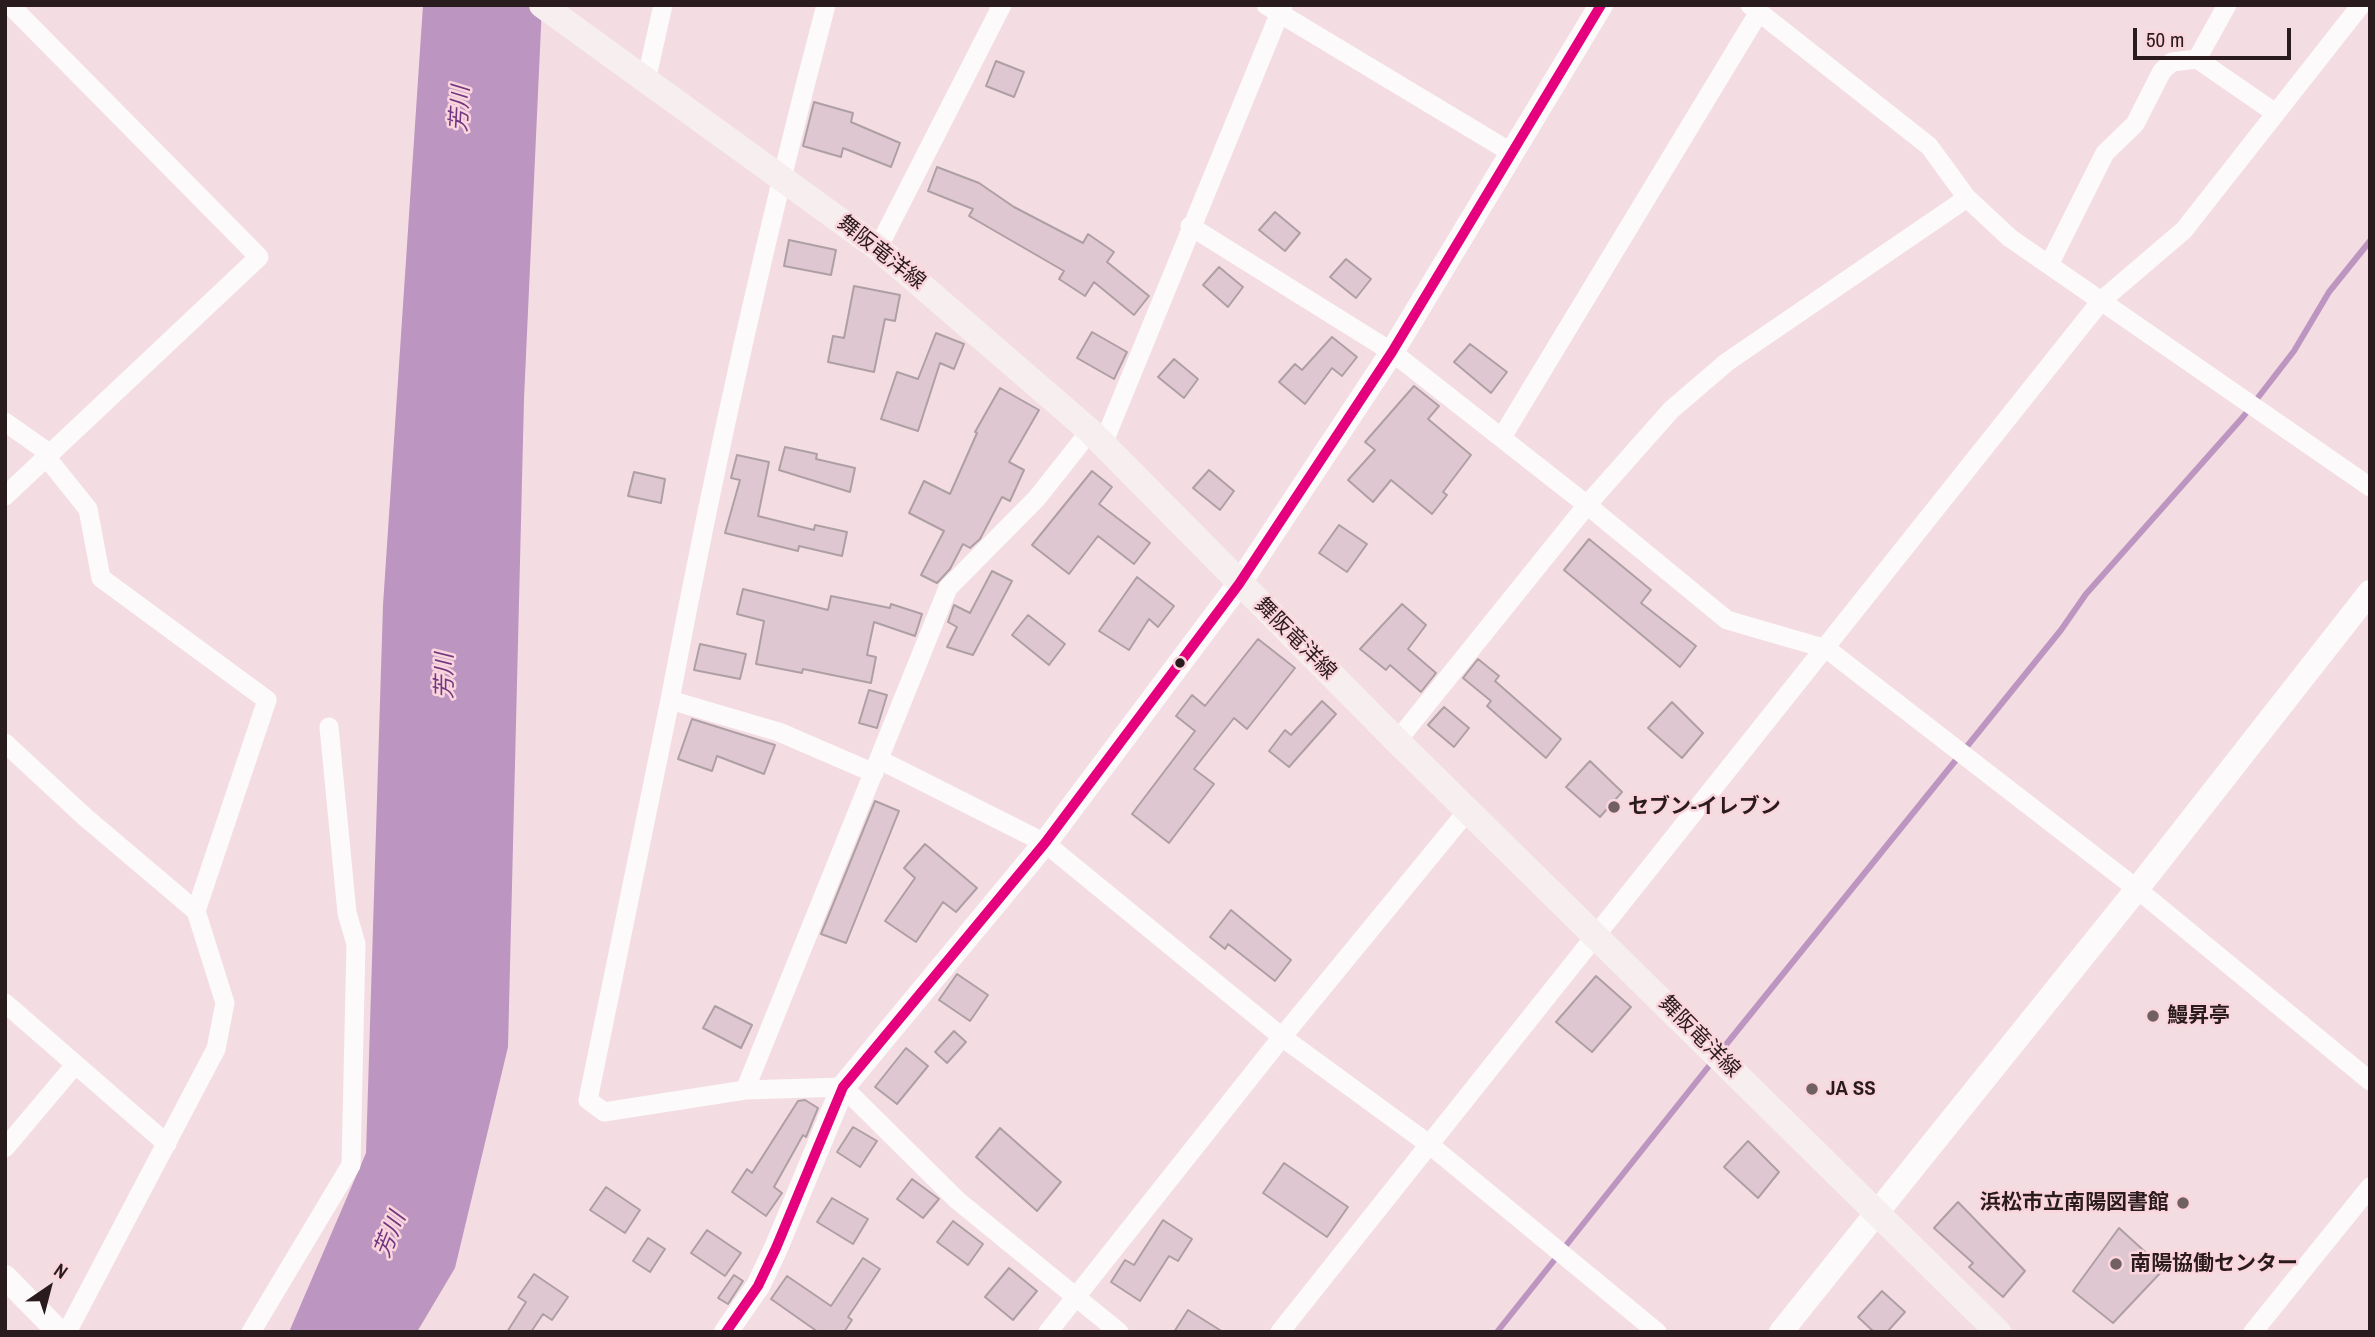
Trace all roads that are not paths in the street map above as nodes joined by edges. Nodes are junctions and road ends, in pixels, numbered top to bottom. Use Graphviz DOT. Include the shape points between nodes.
graph roads {
  1 [pos="10,5"];
  2 [pos="542,5"];
  3 [pos="663,5"];
  4 [pos="825,5"];
  5 [pos="1002,5"];
  6 [pos="1601,5"];
  7 [pos="2227,5"];
  8 [pos="2361,5"];
  9 [pos="1276,8"];
  10 [pos="1754,9"];
  11 [pos="2197,59"];
  12 [pos="646,81"];
  13 [pos="2274,112"];
  14 [pos="1513,153"];
  15 [pos="780,176"];
  16 [pos="1967,198"];
  17 [pos="1190,226"];
  18 [pos="878,248"];
  19 [pos="2049,265"];
  20 [pos="2101,301"];
  21 [pos="1392,352"];
  22 [pos="5,422"];
  23 [pos="1502,437"];
  24 [pos="1096,438"];
  25 [pos="49,453"];
  26 [pos="2370,487"];
  27 [pos="5,496"];
  28 [pos="1587,505"];
  29 [pos="1239,584"];
  30 [pos="2370,592"];
  31 [pos="1827,649"];
  32 [pos="670,700"];
  33 [pos="329,727"];
  34 [pos="1396,741"];
  35 [pos="5,743"];
  36 [pos="877,766"];
  37 [pos="1469,809"];
  38 [pos="1045,843"];
  39 [pos="2137,889"];
  40 [pos="196,911"];
  41 [pos="1596,935"];
  42 [pos="5,1003"];
  43 [pos="1282,1037"];
  44 [pos="75,1065"];
  45 [pos="2370,1081"];
  46 [pos="843,1087"];
  47 [pos="745,1090"];
  48 [pos="166,1144"];
  49 [pos="1430,1145"];
  50 [pos="5,1148"];
  51 [pos="2370,1187"];
  52 [pos="1876,1213"];
  53 [pos="5,1277"];
  54 [pos="1075,1297"];
  55 [pos="59,1332"];
  56 [pos="67,1332"];
  57 [pos="251,1332"];
  58 [pos="726,1332"];
  59 [pos="1048,1332"];
  60 [pos="1119,1332"];
  61 [pos="1280,1332"];
  62 [pos="1657,1332"];
  63 [pos="1781,1332"];
  64 [pos="1998,1332"];
  65 [pos="2253,1332"];
  1 -- 25 [label="street" via="259,257"];
  2 -- 12 [label="main road, 舞阪竜洋線"];
  3 -- 12 [label="street"];
  4 -- 15 [label="street"];
  5 -- 18 [label="street"];
  6 -- 14 [label="street"];
  7 -- 11 [label="street"];
  8 -- 13 [label="street"];
  9 -- 14 [label="street"];
  9 -- 17 [label="street"];
  10 -- 16 [label="street" via="1929,146"];
  10 -- 23 [label="street"];
  11 -- 13 [label="street"];
  11 -- 19 [label="street" via="2172,62 2162,71 2135,124 2105,153"];
  12 -- 15 [label="main road, 舞阪竜洋線"];
  13 -- 20 [label="street" via="2184,230"];
  14 -- 21 [label="street"];
  15 -- 18 [label="main road, 舞阪竜洋線"];
  15 -- 32 [label="street" via="710,486"];
  16 -- 19 [label="street" via="2010,238"];
  16 -- 28 [label="street" via="1727,362 1671,410"];
  17 -- 21 [label="street"];
  17 -- 24 [label="street"];
  18 -- 24 [label="main road, 舞阪竜洋線"];
  19 -- 20 [label="street"];
  20 -- 26 [label="street"];
  20 -- 31 [label="street"];
  21 -- 23 [label="street"];
  21 -- 29 [label="street"];
  22 -- 25 [label="street"];
  23 -- 28 [label="street"];
  24 -- 29 [label="main road, 舞阪竜洋線"];
  24 -- 36 [label="street" via="948,588"];
  25 -- 27 [label="street"];
  25 -- 40 [label="street" via="51,463 88,509 102,578 268,700"];
  28 -- 31 [label="street" via="1727,620"];
  28 -- 34 [label="street"];
  29 -- 34 [label="main road, 舞阪竜洋線"];
  29 -- 38 [label="street"];
  30 -- 39 [label="street"];
  31 -- 39 [label="street"];
  31 -- 41 [label="street"];
  32 -- 36 [label="street"];
  32 -- 47 [label="street" via="588,1100 604,1112"];
  33 -- 57 [label="street" via="347,914 356,944 351,1165"];
  34 -- 37 [label="main road, 舞阪竜洋線"];
  35 -- 40 [label="street"];
  36 -- 38 [label="street"];
  36 -- 47 [label="street"];
  37 -- 41 [label="main road, 舞阪竜洋線"];
  37 -- 43 [label="street"];
  38 -- 43 [label="street"];
  38 -- 46 [label="street"];
  39 -- 45 [label="street"];
  39 -- 52 [label="street"];
  40 -- 48 [label="street" via="225,1003 216,1049"];
  41 -- 49 [label="street"];
  41 -- 52 [label="main road, 舞阪竜洋線"];
  42 -- 44 [label="street"];
  43 -- 49 [label="street"];
  43 -- 54 [label="street"];
  44 -- 48 [label="street"];
  44 -- 50 [label="street"];
  46 -- 47 [label="street"];
  46 -- 54 [label="street" via="957,1200"];
  46 -- 58 [label="street" via="772,1258"];
  48 -- 56 [label="street"];
  49 -- 61 [label="street"];
  49 -- 62 [label="street"];
  51 -- 65 [label="street"];
  52 -- 63 [label="street"];
  52 -- 64 [label="main road, 舞阪竜洋線"];
  53 -- 55 [label="street"];
  54 -- 59 [label="street"];
  54 -- 60 [label="street"];
}
